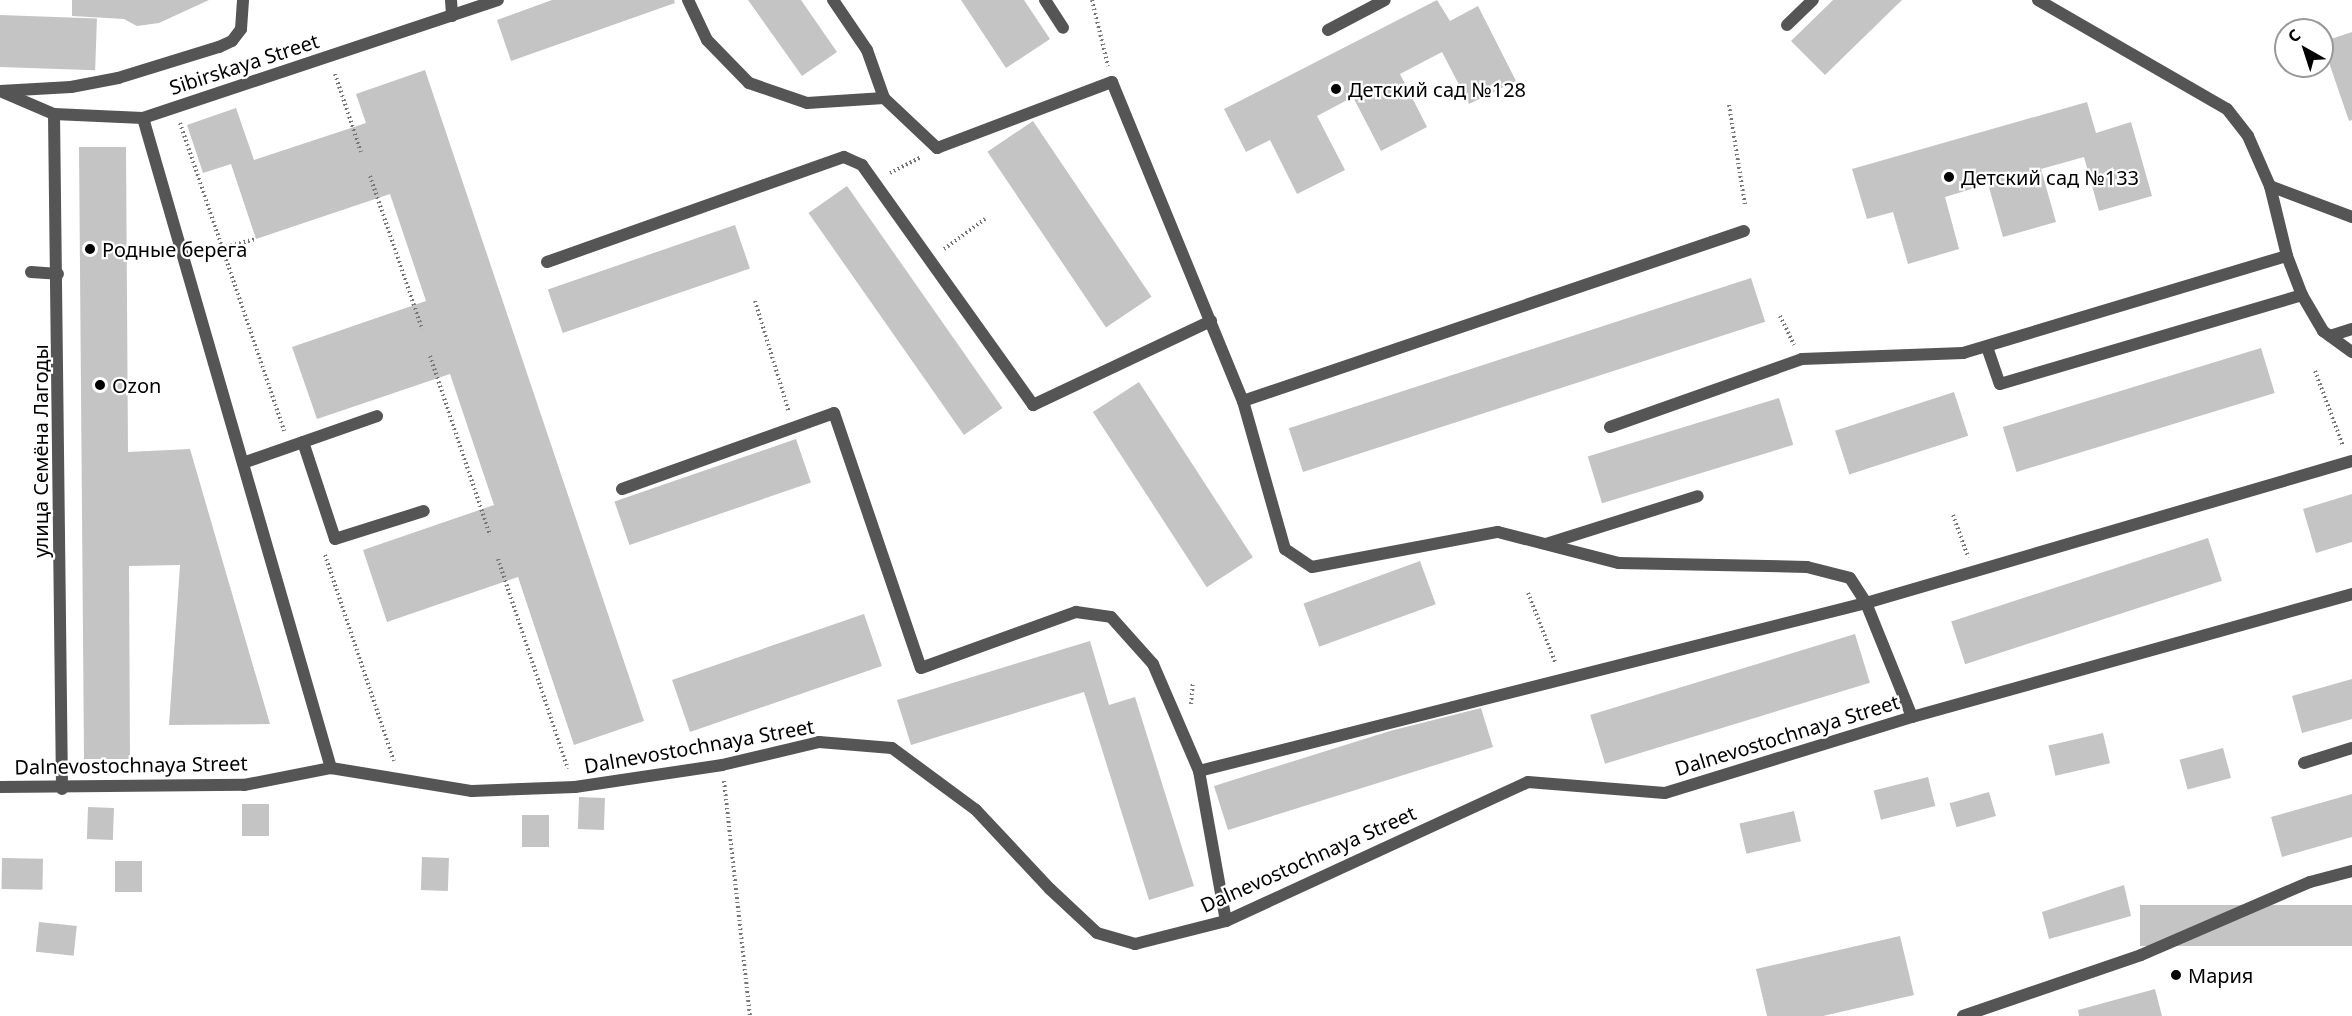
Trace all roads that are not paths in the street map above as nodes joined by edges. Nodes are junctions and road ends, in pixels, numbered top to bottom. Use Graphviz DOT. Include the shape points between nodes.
graph roads {
  1 [pos="243,0"];
  2 [pos="452,0"];
  3 [pos="498,0"];
  4 [pos="688,0"];
  5 [pos="833,0"];
  6 [pos="1045,0"];
  7 [pos="1385,0"];
  8 [pos="1813,0"];
  9 [pos="2038,0"];
  10 [pos="452,16"];
  11 [pos="1786,25"];
  12 [pos="1063,28"];
  13 [pos="1328,30"];
  14 [pos="0,91"];
  15 [pos="884,98"];
  16 [pos="54,114"];
  17 [pos="143,118"];
  18 [pos="2270,186"];
  19 [pos="2352,217"];
  20 [pos="1744,231"];
  21 [pos="2287,256"];
  22 [pos="547,262"];
  23 [pos="32,272"];
  24 [pos="58,274"];
  25 [pos="2302,295"];
  26 [pos="1211,321"];
  27 [pos="2352,329"];
  28 [pos="2330,336"];
  29 [pos="1987,346"];
  30 [pos="2352,352"];
  31 [pos="1243,401"];
  32 [pos="377,416"];
  33 [pos="1610,427"];
  34 [pos="303,442"];
  35 [pos="2350,461"];
  36 [pos="243,463"];
  37 [pos="622,489"];
  38 [pos="1698,496"];
  39 [pos="424,511"];
  40 [pos="1544,544"];
  41 [pos="2352,594"];
  42 [pos="1866,603"];
  43 [pos="1912,717"];
  44 [pos="2352,748"];
  45 [pos="2304,763"];
  46 [pos="332,768"];
  47 [pos="1200,771"];
  48 [pos="0,787"];
  49 [pos="62,789"];
  50 [pos="2352,871"];
  51 [pos="1226,921"];
  52 [pos="1964,1016"];
  1 -- 14 [label="street" via="241,29 232,41 219,47 118,78 71,87"];
  2 -- 10 [label="street"];
  3 -- 10 [label="street, Sibirskaya Street"];
  4 -- 15 [label="street" via="707,40 749,83 807,103"];
  5 -- 15 [label="street" via="867,50"];
  6 -- 12 [label="street"];
  7 -- 13 [label="street"];
  8 -- 11 [label="street"];
  9 -- 18 [label="street" via="2227,110 2248,136"];
  10 -- 17 [label="street, Sibirskaya Street"];
  14 -- 16 [label="street, Sibirskaya Street" via="25,105"];
  15 -- 26 [label="street" via="937,148 1112,82"];
  16 -- 17 [label="street, Sibirskaya Street"];
  16 -- 24 [label="street, улица Семёна Лагоды"];
  17 -- 36 [label="street"];
  18 -- 19 [label="street"];
  18 -- 21 [label="street"];
  20 -- 31 [label="street"];
  21 -- 25 [label="street"];
  21 -- 29 [label="street"];
  22 -- 26 [label="street" via="844,158 862,165 1033,405"];
  23 -- 24 [label="street"];
  24 -- 49 [label="street, улица Семёна Лагоды"];
  25 -- 28 [label="street"];
  25 -- 29 [label="street" via="2000,384"];
  26 -- 31 [label="street"];
  27 -- 28 [label="street"];
  28 -- 30 [label="street"];
  29 -- 33 [label="street" via="1964,354 1802,359"];
  31 -- 40 [label="street" via="1285,549 1312,567 1498,532"];
  32 -- 34 [label="street"];
  34 -- 36 [label="street"];
  34 -- 39 [label="street" via="335,539"];
  35 -- 42 [label="street"];
  36 -- 46 [label="street"];
  37 -- 47 [label="street" via="834,413 921,668 1076,612 1111,617 1153,664"];
  38 -- 40 [label="street"];
  40 -- 42 [label="street" via="1619,563 1807,567 1850,578"];
  41 -- 43 [label="street, Dalnevostochnaya Street"];
  42 -- 43 [label="street"];
  42 -- 47 [label="street"];
  43 -- 51 [label="street, Dalnevostochnaya Street" via="1665,793 1528,782"];
  44 -- 45 [label="street"];
  46 -- 49 [label="street, Dalnevostochnaya Street" via="244,785"];
  46 -- 51 [label="street, Dalnevostochnaya Street" via="472,791 574,787 722,765 819,742 892,748 976,810 1096,933 1135,944"];
  47 -- 51 [label="street"];
  48 -- 49 [label="street, Dalnevostochnaya Street"];
  50 -- 52 [label="street" via="2310,882 2141,955"];
}
